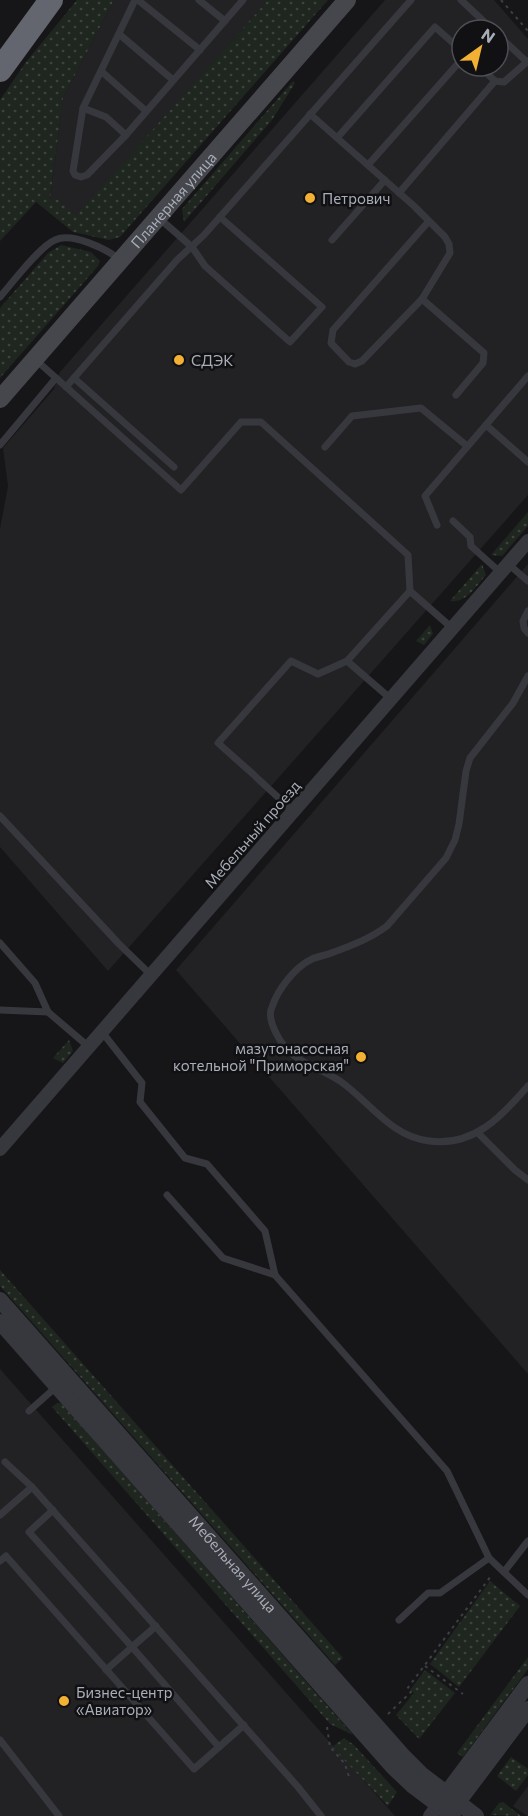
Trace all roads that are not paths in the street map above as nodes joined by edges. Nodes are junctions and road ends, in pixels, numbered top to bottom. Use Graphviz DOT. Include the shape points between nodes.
graph roads {
  1 [pos="51,0"];
  2 [pos="137,0"];
  3 [pos="199,0"];
  4 [pos="243,0"];
  5 [pos="347,0"];
  6 [pos="411,0"];
  7 [pos="461,0"];
  8 [pos="480,18"];
  9 [pos="225,21"];
  10 [pos="119,34"];
  11 [pos="450,40"];
  12 [pos="510,45"];
  13 [pos="200,50"];
  14 [pos="528,61"];
  15 [pos="0,70"];
  16 [pos="101,71"];
  17 [pos="450,73"];
  18 [pos="492,78"];
  19 [pos="173,80"];
  20 [pos="495,81"];
  21 [pos="83,108"];
  22 [pos="146,111"];
  23 [pos="310,114"];
  24 [pos="126,135"];
  25 [pos="337,138"];
  26 [pos="368,165"];
  27 [pos="385,180"];
  28 [pos="399,193"];
  29 [pos="158,217"];
  30 [pos="220,217"];
  31 [pos="429,221"];
  32 [pos="332,240"];
  33 [pos="192,247"];
  34 [pos="120,260"];
  35 [pos="0,297"];
  36 [pos="422,299"];
  37 [pos="34,359"];
  38 [pos="528,376"];
  39 [pos="56,378"];
  40 [pos="74,378"];
  41 [pos="66,387"];
  42 [pos="456,395"];
  43 [pos="0,399"];
  44 [pos="486,425"];
  45 [pos="0,446"];
  46 [pos="467,446"];
  47 [pos="325,447"];
  48 [pos="528,462"];
  49 [pos="174,467"];
  50 [pos="453,521"];
  51 [pos="437,525"];
  52 [pos="528,541"];
  53 [pos="504,568"];
  54 [pos="528,580"];
  55 [pos="410,591"];
  56 [pos="528,611"];
  57 [pos="452,628"];
  58 [pos="528,633"];
  59 [pos="347,661"];
  60 [pos="528,676"];
  61 [pos="391,699"];
  62 [pos="293,811"];
  63 [pos="0,816"];
  64 [pos="0,943"];
  65 [pos="152,975"];
  66 [pos="0,1010"];
  67 [pos="48,1012"];
  68 [pos="102,1032"];
  69 [pos="89,1047"];
  70 [pos="528,1086"];
  71 [pos="478,1132"];
  72 [pos="0,1149"];
  73 [pos="528,1180"];
  74 [pos="167,1195"];
  75 [pos="275,1275"];
  76 [pos="2,1313"];
  77 [pos="62,1382"];
  78 [pos="29,1411"];
  79 [pos="5,1462"];
  80 [pos="32,1486"];
  81 [pos="53,1510"];
  82 [pos="0,1515"];
  83 [pos="528,1541"];
  84 [pos="489,1558"];
  85 [pos="0,1562"];
  86 [pos="504,1572"];
  87 [pos="528,1595"];
  88 [pos="399,1620"];
  89 [pos="156,1626"];
  90 [pos="132,1647"];
  91 [pos="106,1670"];
  92 [pos="528,1684"];
  93 [pos="528,1708"];
  94 [pos="244,1725"];
  95 [pos="0,1740"];
  96 [pos="219,1747"];
  97 [pos="443,1809"];
  98 [pos="59,1816"];
  99 [pos="321,1816"];
  100 [pos="476,1816"];
  1 -- 15 [label="highway"];
  2 -- 10 [label="lane"];
  2 -- 13 [label="lane"];
  3 -- 9 [label="lane"];
  4 -- 9 [label="lane"];
  5 -- 29 [label="main road, Планерная улица"];
  6 -- 23 [label="lane"];
  7 -- 8 [label="lane"];
  9 -- 13 [label="lane"];
  10 -- 16 [label="lane"];
  10 -- 19 [label="lane"];
  11 -- 25 [label="lane" via="435,27"];
  12 -- 14 [label="lane"];
  13 -- 19 [label="lane"];
  14 -- 20 [label="lane" via="504,82"];
  16 -- 21 [label="lane"];
  16 -- 22 [label="lane"];
  17 -- 26 [label="lane"];
  18 -- 20 [label="lane"];
  19 -- 22 [label="lane"];
  20 -- 28 [label="lane"];
  21 -- 24 [label="lane" via="106,117"];
  21 -- 24 [label="lane" via="75,175 87,175"];
  22 -- 24 [label="lane"];
  23 -- 25 [label="lane"];
  23 -- 30 [label="lane"];
  25 -- 26 [label="lane"];
  26 -- 27 [label="lane"];
  27 -- 28 [label="lane"];
  27 -- 32 [label="lane"];
  28 -- 31 [label="lane"];
  29 -- 33 [label="lane"];
  29 -- 34 [label="main road, Планерная улица"];
  30 -- 33 [label="lane"];
  30 -- 33 [label="lane" via="322,307 290,342 205,266"];
  31 -- 36 [label="lane" via="445,237 450,253"];
  31 -- 36 [label="lane" via="333,330 331,343 349,362 362,361"];
  33 -- 40 [label="lane"];
  34 -- 35 [label="lane" via="96,245 56,239"];
  34 -- 37 [label="main road, Планерная улица"];
  36 -- 42 [label="lane" via="484,353 483,363"];
  37 -- 39 [label="lane"];
  37 -- 43 [label="main road, Планерная улица"];
  38 -- 44 [label="lane"];
  39 -- 41 [label="lane"];
  39 -- 45 [label="lane"];
  40 -- 41 [label="lane"];
  40 -- 49 [label="lane"];
  41 -- 55 [label="lane" via="181,490 242,422 261,422 408,555"];
  44 -- 46 [label="lane"];
  44 -- 48 [label="lane"];
  46 -- 47 [label="lane" via="421,408 352,416"];
  46 -- 51 [label="lane" via="424,496"];
  50 -- 53 [label="lane" via="470,537 471,546"];
  52 -- 53 [label="street, Мебельный проезд"];
  53 -- 54 [label="lane"];
  53 -- 57 [label="street, Мебельный проезд"];
  55 -- 57 [label="lane"];
  55 -- 59 [label="lane"];
  56 -- 58 [label="lane" via="523,621"];
  57 -- 61 [label="street, Мебельный проезд"];
  59 -- 61 [label="lane"];
  59 -- 62 [label="lane" via="318,674 291,661 218,743"];
  60 -- 71 [label="lane" via="513,703 470,758 459,824 446,858 387,926 299,968 270,1009 280,1042 293,1056 341,1082 393,1127 431,1142 455,1140"];
  61 -- 62 [label="street, Мебельный проезд"];
  62 -- 65 [label="street, Мебельный проезд"];
  63 -- 65 [label="lane"];
  64 -- 67 [label="lane" via="35,983"];
  65 -- 68 [label="street, Мебельный проезд"];
  66 -- 67 [label="lane"];
  67 -- 69 [label="lane"];
  68 -- 69 [label="street, Мебельный проезд"];
  68 -- 75 [label="lane" via="142,1083 140,1101 185,1158 207,1164 265,1231"];
  69 -- 72 [label="street, Мебельный проезд"];
  70 -- 71 [label="lane" via="494,1122"];
  71 -- 73 [label="lane"];
  74 -- 75 [label="lane" via="223,1258"];
  75 -- 84 [label="lane" via="447,1471"];
  76 -- 77 [label="street, Мебельная улица"];
  77 -- 78 [label="lane"];
  77 -- 97 [label="street, Мебельная улица" via="379,1752 402,1777"];
  79 -- 80 [label="lane"];
  80 -- 81 [label="lane"];
  80 -- 82 [label="lane"];
  81 -- 89 [label="lane"];
  81 -- 90 [label="lane" via="29,1532"];
  83 -- 86 [label="lane"];
  84 -- 86 [label="lane"];
  84 -- 88 [label="lane" via="440,1593 428,1593"];
  85 -- 91 [label="lane" via="6,1556"];
  86 -- 87 [label="lane"];
  89 -- 90 [label="lane"];
  89 -- 94 [label="lane"];
  90 -- 91 [label="lane"];
  90 -- 96 [label="lane"];
  91 -- 96 [label="lane" via="194,1769"];
  92 -- 97 [label="street"];
  93 -- 97 [label="street"];
  94 -- 96 [label="lane"];
  94 -- 99 [label="lane"];
  95 -- 98 [label="lane"];
  97 -- 100 [label="street, Мебельная улица"];
}
